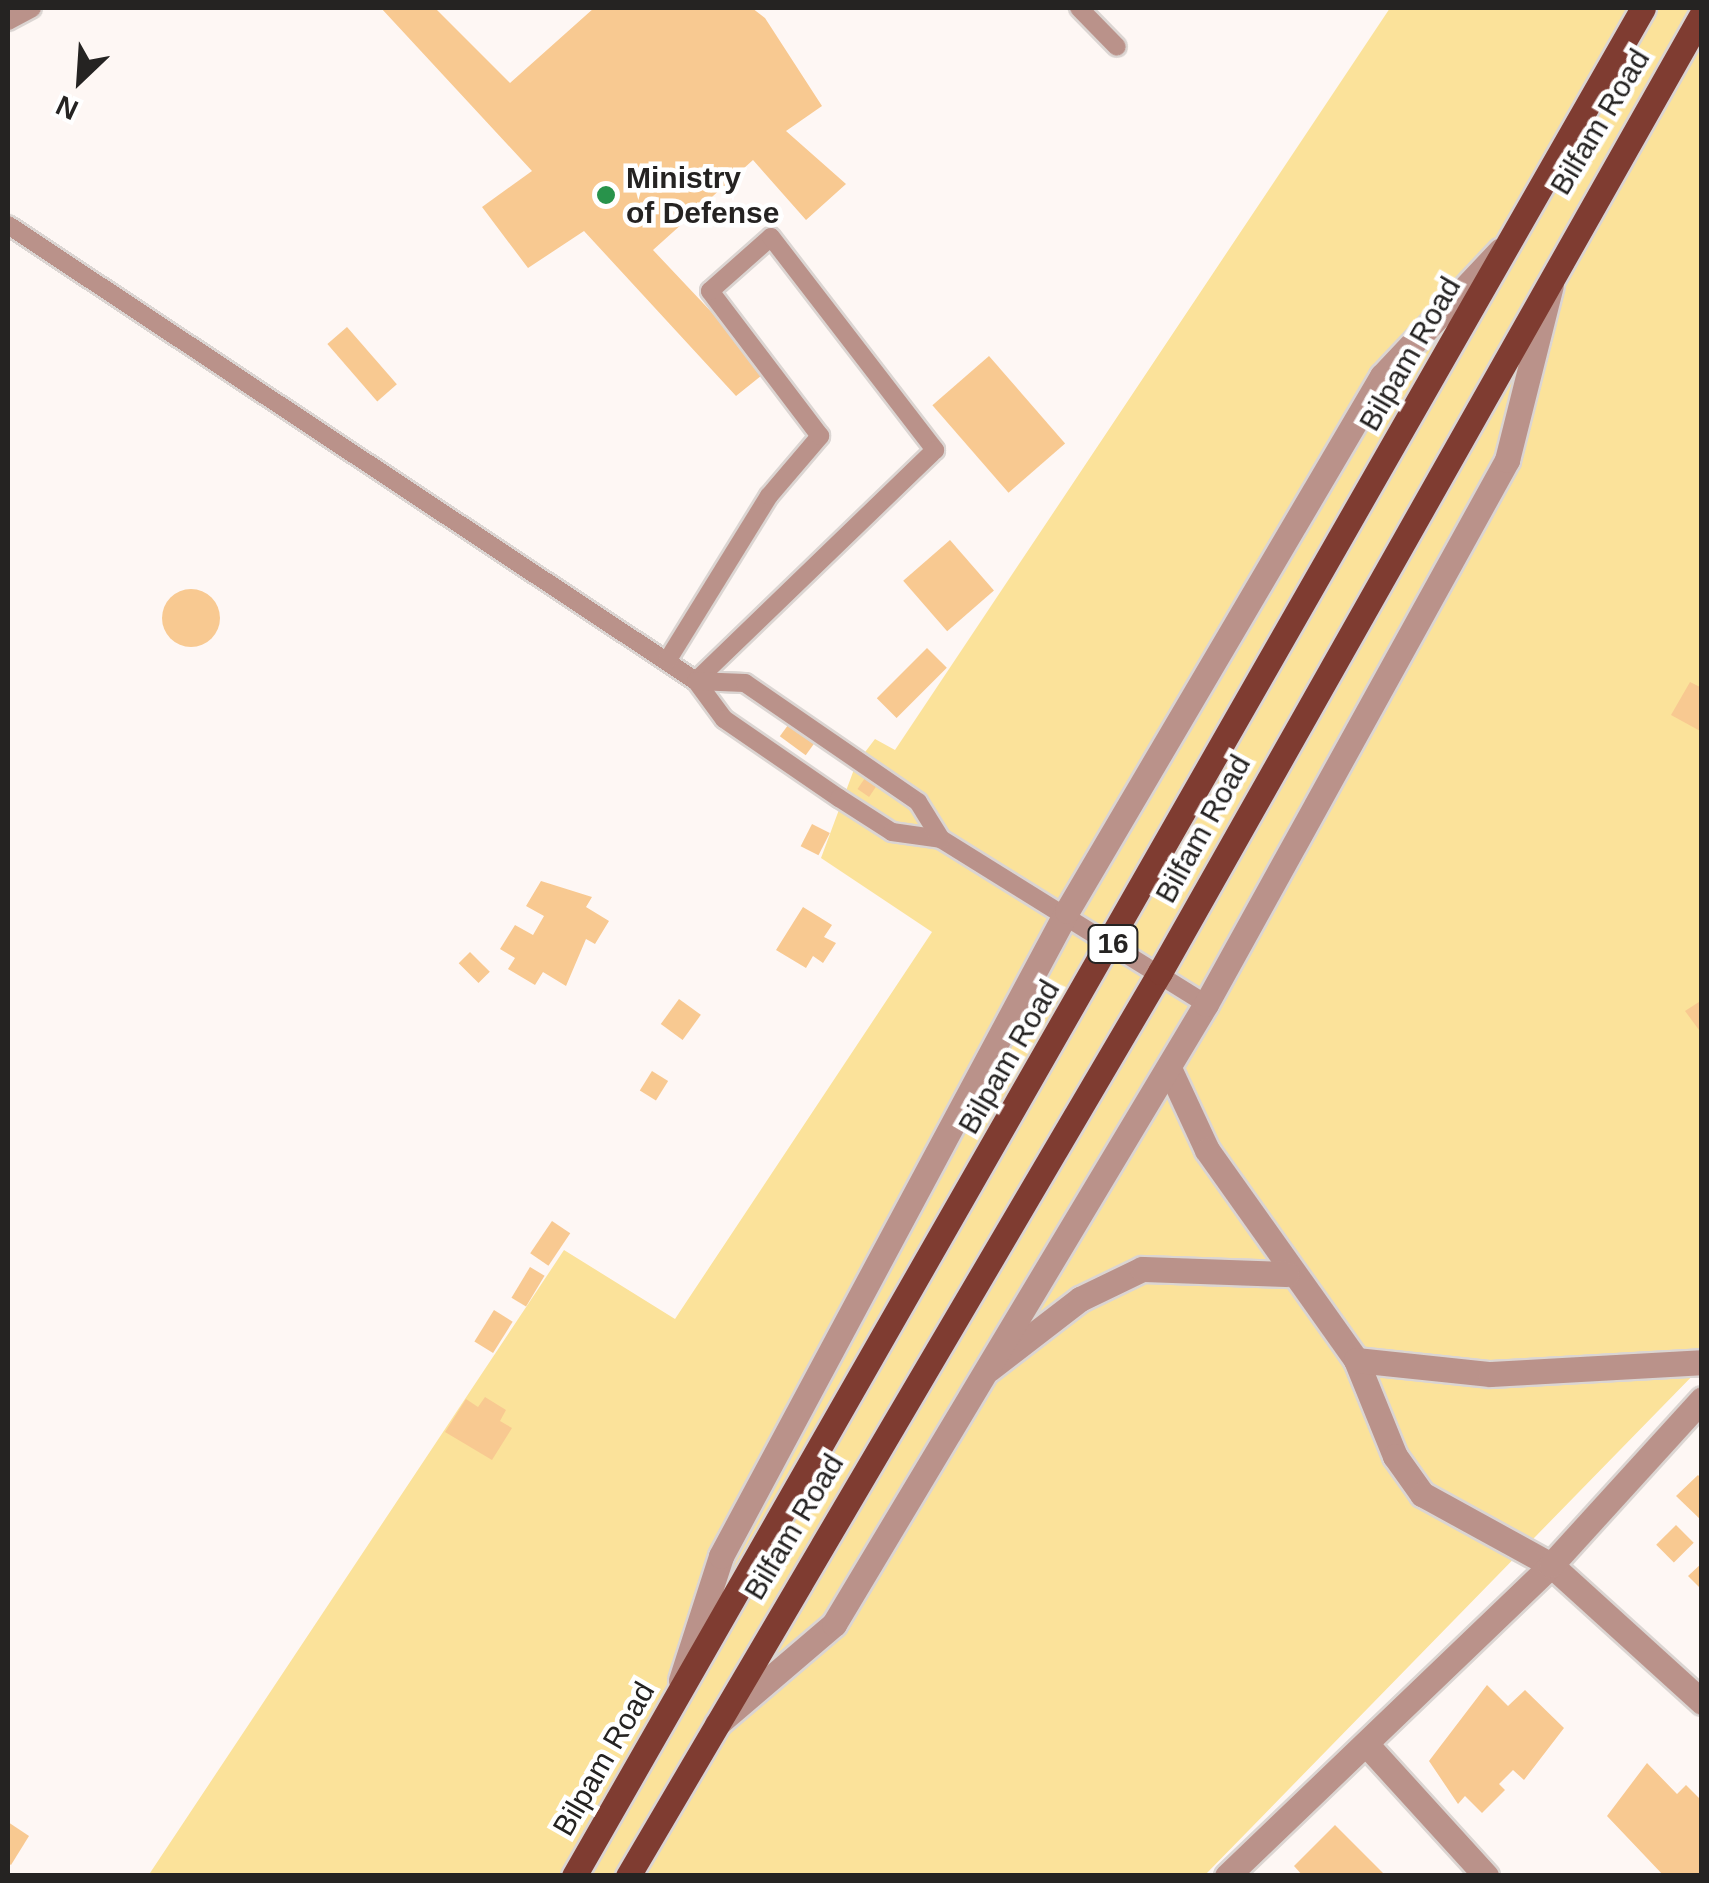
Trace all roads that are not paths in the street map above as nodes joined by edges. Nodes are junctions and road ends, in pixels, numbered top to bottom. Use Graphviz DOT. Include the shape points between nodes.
graph roads {
  1 [pos="32,8"];
  2 [pos="1079,8"];
  3 [pos="1643,8"];
  4 [pos="1702,14"];
  5 [pos="8,21"];
  6 [pos="1117,47"];
  7 [pos="8,225"];
  8 [pos="1514,237"];
  9 [pos="1556,259"];
  10 [pos="666,661"];
  11 [pos="696,681"];
  12 [pos="940,839"];
  13 [pos="1067,911"];
  14 [pos="1114,942"];
  15 [pos="1160,972"];
  16 [pos="1206,1004"];
  17 [pos="1169,1068"];
  18 [pos="1286,1274"];
  19 [pos="1356,1360"];
  20 [pos="1702,1362"];
  21 [pos="990,1369"];
  22 [pos="1702,1399"];
  23 [pos="1551,1565"];
  24 [pos="1702,1702"];
  25 [pos="674,1704"];
  26 [pos="713,1728"];
  27 [pos="1368,1745"];
  28 [pos="574,1876"];
  29 [pos="628,1876"];
  30 [pos="1227,1876"];
  31 [pos="1486,1876"];
  1 -- 5 [label="lane"];
  2 -- 6 [label="lane"];
  3 -- 8 [label="main road, Bilpam Road / 16"];
  4 -- 9 [label="main road, Bilfam Road / 16"];
  7 -- 10 [label="lane"];
  8 -- 13 [label="street" via="1382,376"];
  8 -- 14 [label="main road, Bilpam Road / 16"];
  9 -- 15 [label="main road, Bilfam Road / 16"];
  9 -- 16 [label="street" via="1508,460"];
  10 -- 11 [label="lane"];
  10 -- 11 [label="lane" via="769,496 820,436 710,292 771,237 935,450"];
  11 -- 12 [label="lane" via="724,719 892,832"];
  11 -- 12 [label="lane" via="745,683 918,802"];
  12 -- 13 [label="lane"];
  13 -- 14 [label="lane"];
  13 -- 25 [label="street" via="721,1556"];
  14 -- 15 [label="lane"];
  14 -- 25 [label="main road, Bilpam Road / 16"];
  15 -- 16 [label="lane"];
  15 -- 26 [label="main road, Bilfam Road / 16"];
  16 -- 17 [label="street"];
  17 -- 18 [label="street" via="1206,1150"];
  17 -- 21 [label="street"];
  18 -- 19 [label="street"];
  18 -- 21 [label="street" via="1142,1269 1080,1299"];
  19 -- 20 [label="street" via="1490,1374 1612,1360"];
  19 -- 23 [label="street" via="1395,1456 1422,1494"];
  21 -- 26 [label="street" via="834,1624"];
  22 -- 23 [label="street"];
  23 -- 24 [label="street"];
  23 -- 27 [label="street"];
  25 -- 28 [label="main road, Bilpam Road / 16"];
  26 -- 29 [label="main road, Bilfam Road / 16"];
  27 -- 30 [label="street"];
  27 -- 31 [label="street"];
}
